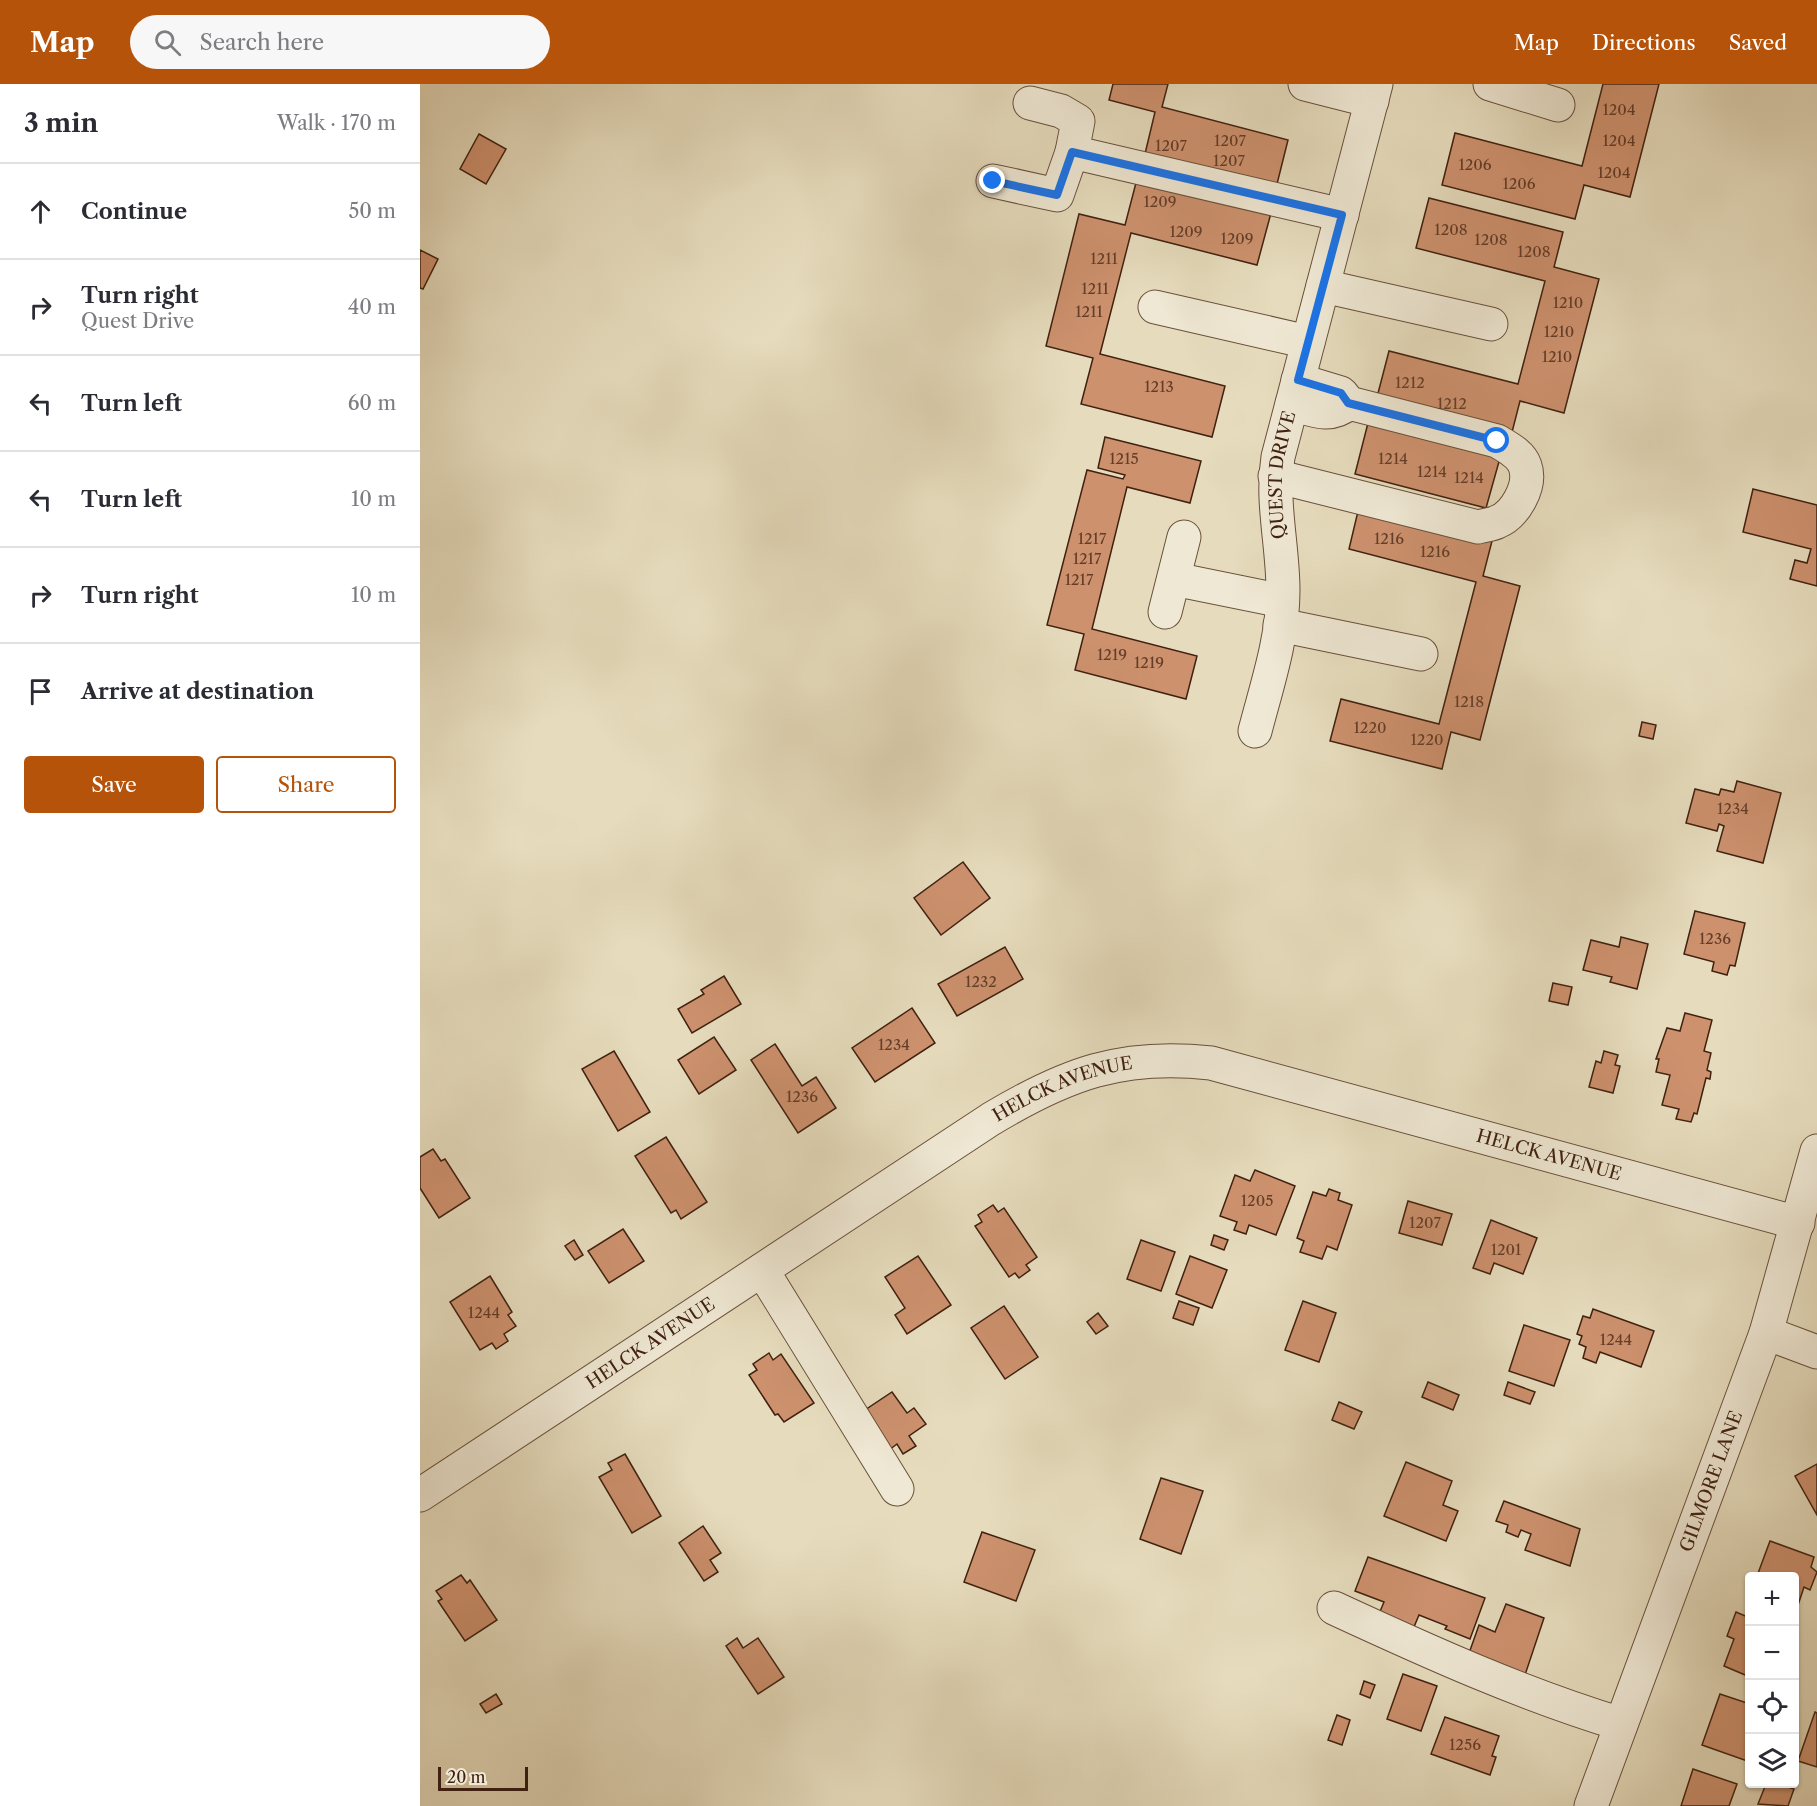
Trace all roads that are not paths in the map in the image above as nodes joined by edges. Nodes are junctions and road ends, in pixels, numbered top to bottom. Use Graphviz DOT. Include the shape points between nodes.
graph roads {
  1 [pos="1305,84"];
  2 [pos="1490,84"];
  3 [pos="1374,93"];
  4 [pos="1030,103"];
  5 [pos="1558,105"];
  6 [pos="1072,152"];
  7 [pos="993,181"];
  8 [pos="1342,215"];
  9 [pos="1323,286"];
  10 [pos="1155,307"];
  11 [pos="1491,324"];
  12 [pos="1308,342"];
  13 [pos="1295,392"];
  14 [pos="1275,476"];
  15 [pos="1184,537"];
  16 [pos="1174,579"];
  17 [pos="1166,612"];
  18 [pos="1281,613"];
  19 [pos="1421,654"];
  20 [pos="1255,731"];
  21 [pos="1817,1151"];
  22 [pos="1798,1223"];
  23 [pos="762,1270"];
  24 [pos="1766,1333"];
  25 [pos="1817,1352"];
  26 [pos="897,1489"];
  27 [pos="420,1495"];
  28 [pos="1334,1608"];
  29 [pos="1621,1724"];
  30 [pos="1591,1806"];
  1 -- 3 [label="street"];
  2 -- 5 [label="street"];
  3 -- 8 [label="street, QUEST DRIVE"];
  4 -- 6 [label="street" via="1061,111 1078,121"];
  6 -- 7 [label="street" via="1057,195"];
  6 -- 8 [label="street"];
  8 -- 9 [label="street, QUEST DRIVE"];
  9 -- 11 [label="street"];
  9 -- 12 [label="street, QUEST DRIVE"];
  10 -- 12 [label="street"];
  12 -- 13 [label="street, QUEST DRIVE"];
  13 -- 14 [label="street, QUEST DRIVE"];
  13 -- 14 [label="street" via="1341,393 1348,403 1497,441 1514,451 1525,465 1527,482 1511,512 1498,522 1478,526"];
  14 -- 18 [label="street, QUEST DRIVE"];
  15 -- 16 [label="street"];
  16 -- 17 [label="street"];
  16 -- 18 [label="street"];
  18 -- 19 [label="street"];
  18 -- 20 [label="street, QUEST DRIVE"];
  21 -- 22 [label="street, GILMORE LANE"];
  22 -- 23 [label="street, HELCK AVENUE" via="1211,1063 1153,1060 1092,1071 1027,1097"];
  22 -- 24 [label="street, GILMORE LANE"];
  23 -- 26 [label="street"];
  23 -- 27 [label="street, HELCK AVENUE"];
  24 -- 25 [label="street"];
  24 -- 29 [label="street, GILMORE LANE"];
  28 -- 29 [label="street" via="1470,1671 1548,1702"];
  29 -- 30 [label="street, GILMORE LANE"];
}
